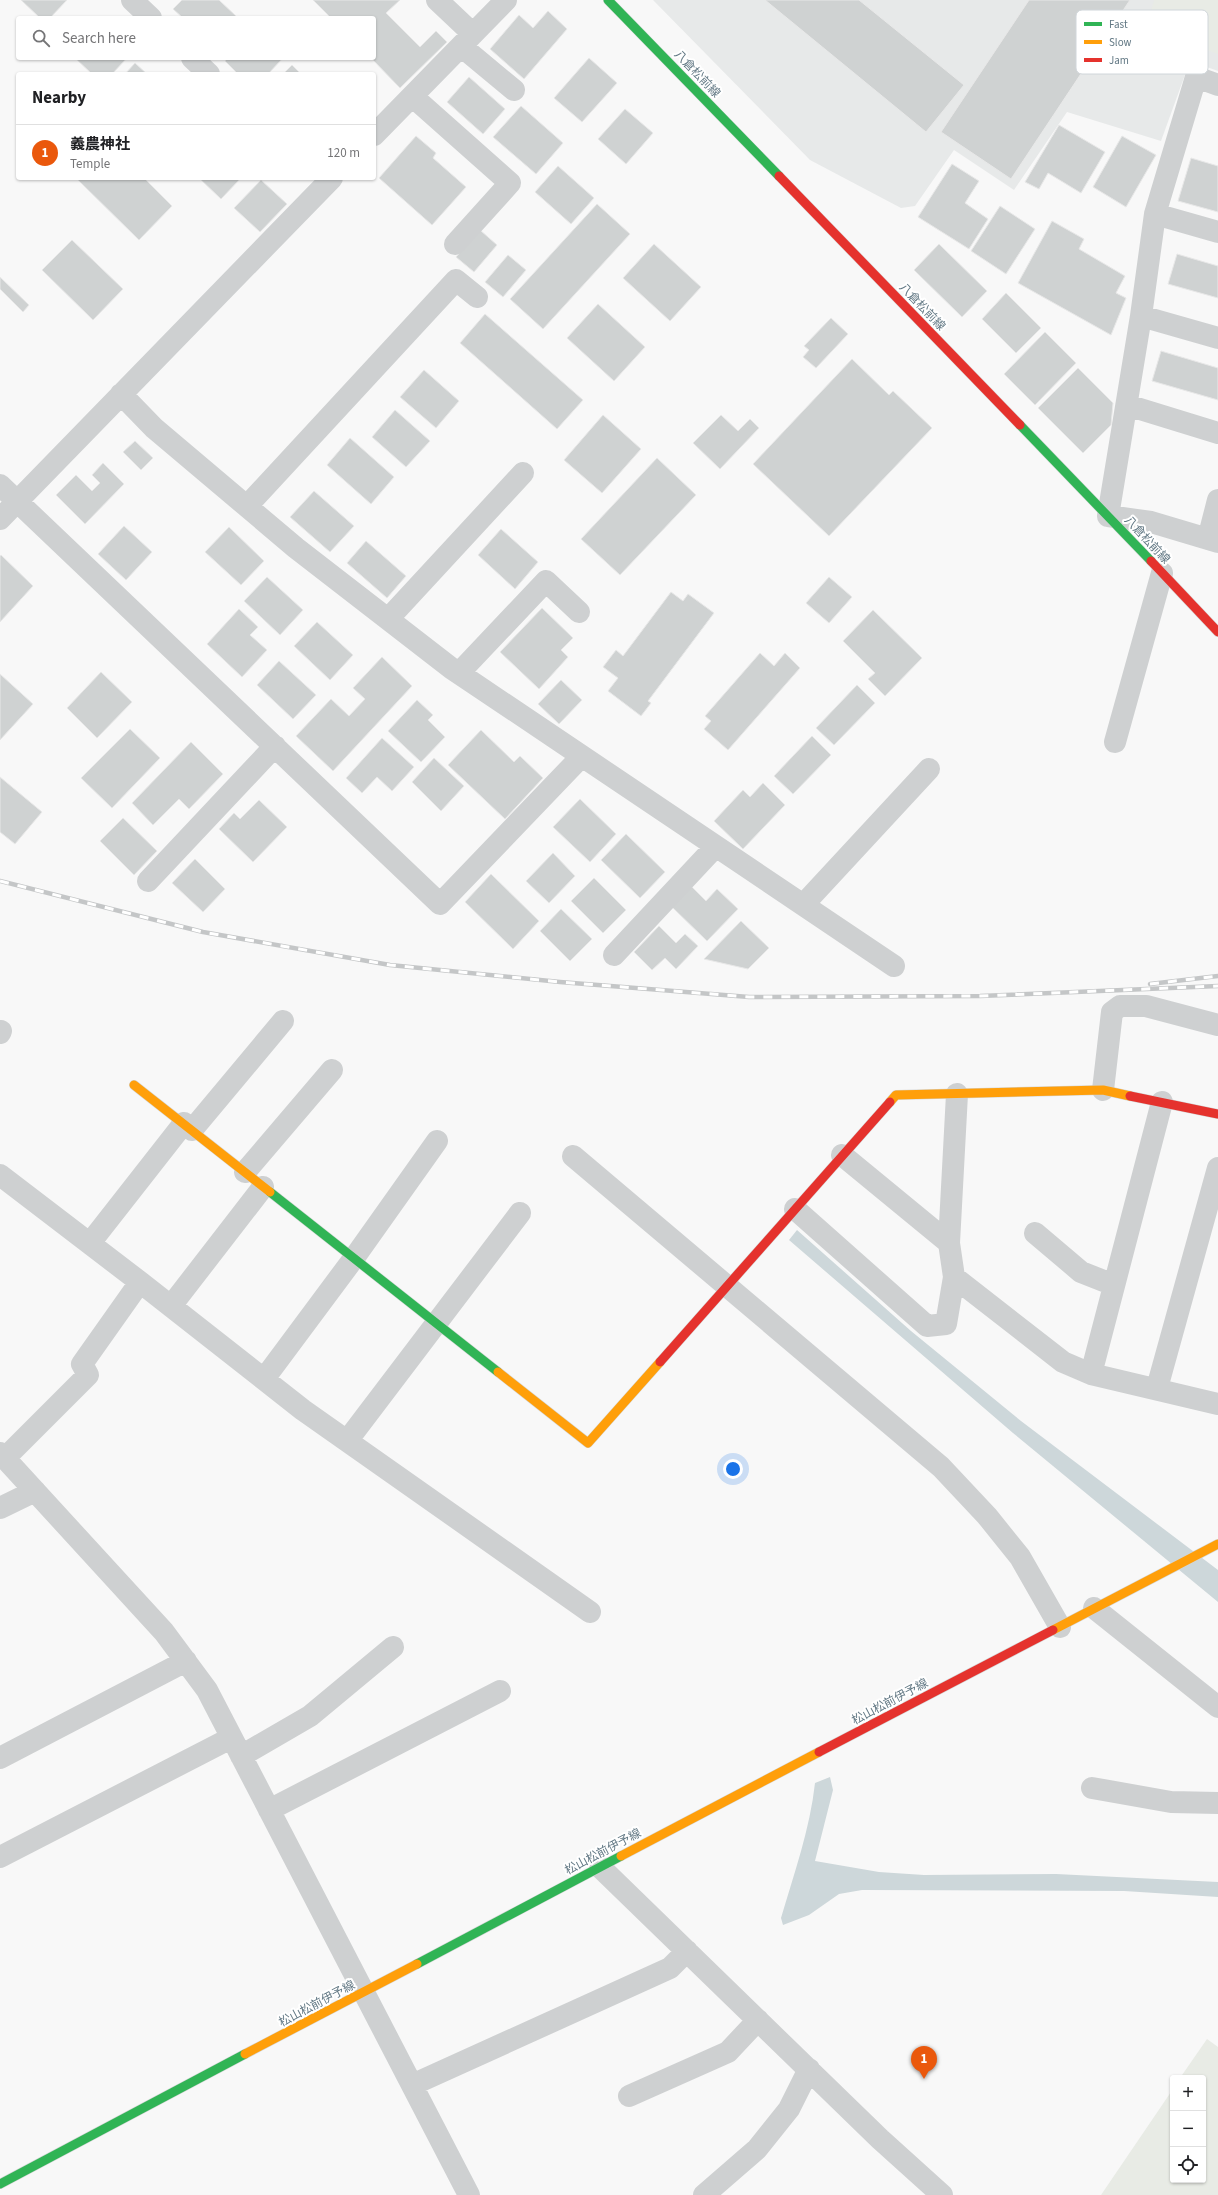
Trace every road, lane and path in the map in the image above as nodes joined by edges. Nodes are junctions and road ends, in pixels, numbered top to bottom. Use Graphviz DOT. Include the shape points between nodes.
graph roads {
  1 [pos="132,0"];
  2 [pos="437,0"];
  3 [pos="506,0"];
  4 [pos="608,0"];
  5 [pos="149,16"];
  6 [pos="467,40"];
  7 [pos="194,60"];
  8 [pos="207,72"];
  9 [pos="1218,85"];
  10 [pos="514,90"];
  11 [pos="412,96"];
  12 [pos="376,133"];
  13 [pos="324,180"];
  14 [pos="1155,214"];
  15 [pos="1218,232"];
  16 [pos="455,244"];
  17 [pos="476,297"];
  18 [pos="1141,316"];
  19 [pos="1218,338"];
  20 [pos="121,394"];
  21 [pos="1127,405"];
  22 [pos="1218,433"];
  23 [pos="523,473"];
  24 [pos="0,485"];
  25 [pos="1218,500"];
  26 [pos="17,501"];
  27 [pos="247,506"];
  28 [pos="1108,516"];
  29 [pos="0,519"];
  30 [pos="1213,541"];
  31 [pos="1162,573"];
  32 [pos="579,612"];
  33 [pos="388,619"];
  34 [pos="1218,632"];
  35 [pos="459,673"];
  36 [pos="1116,742"];
  37 [pos="275,746"];
  38 [pos="582,756"];
  39 [pos="929,769"];
  40 [pos="716,846"];
  41 [pos="148,881"];
  42 [pos="803,905"];
  43 [pos="614,956"];
  44 [pos="894,966"];
  45 [pos="283,1021"];
  46 [pos="1218,1025"];
  47 [pos="332,1070"];
  48 [pos="134,1084"];
  49 [pos="1102,1090"];
  50 [pos="957,1094"];
  51 [pos="1162,1102"];
  52 [pos="1218,1114"];
  53 [pos="188,1127"];
  54 [pos="437,1141"];
  55 [pos="842,1155"];
  56 [pos="573,1156"];
  57 [pos="1218,1168"];
  58 [pos="245,1172"];
  59 [pos="0,1175"];
  60 [pos="263,1187"];
  61 [pos="795,1209"];
  62 [pos="520,1213"];
  63 [pos="1035,1233"];
  64 [pos="949,1243"];
  65 [pos="90,1244"];
  66 [pos="354,1258"];
  67 [pos="954,1277"];
  68 [pos="140,1282"];
  69 [pos="727,1285"];
  70 [pos="1114,1285"];
  71 [pos="171,1306"];
  72 [pos="437,1325"];
  73 [pos="1091,1374"];
  74 [pos="264,1379"];
  75 [pos="1157,1388"];
  76 [pos="1218,1404"];
  77 [pos="347,1441"];
  78 [pos="2,1455"];
  79 [pos="35,1491"];
  80 [pos="0,1508"];
  81 [pos="1215,1549"];
  82 [pos="1094,1608"];
  83 [pos="590,1612"];
  84 [pos="1060,1627"];
  85 [pos="393,1647"];
  86 [pos="186,1661"];
  87 [pos="500,1691"];
  88 [pos="1218,1707"];
  89 [pos="236,1747"];
  90 [pos="0,1758"];
  91 [pos="1092,1788"];
  92 [pos="1218,1803"];
  93 [pos="269,1810"];
  94 [pos="0,1857"];
  95 [pos="600,1867"];
  96 [pos="687,1951"];
  97 [pos="364,1993"];
  98 [pos="758,2020"];
  99 [pos="809,2069"];
  100 [pos="412,2085"];
  101 [pos="629,2096"];
  102 [pos="0,2184"];
  103 [pos="469,2195"];
  104 [pos="704,2195"];
  105 [pos="942,2195"];
  1 -- 5 [label="street"];
  2 -- 6 [label="street"];
  3 -- 6 [label="street"];
  4 -- 28 [label="main road, 八倉松前線"];
  6 -- 10 [label="street"];
  6 -- 11 [label="street"];
  7 -- 8 [label="street"];
  9 -- 14 [label="street" via="1196,77"];
  11 -- 12 [label="street"];
  11 -- 16 [label="street" via="510,183"];
  13 -- 20 [label="street"];
  14 -- 15 [label="street"];
  14 -- 18 [label="street"];
  17 -- 27 [label="street" via="456,280"];
  18 -- 19 [label="street"];
  18 -- 21 [label="street"];
  20 -- 26 [label="street"];
  20 -- 27 [label="street" via="154,428"];
  21 -- 22 [label="street"];
  21 -- 28 [label="street"];
  23 -- 33 [label="street"];
  24 -- 26 [label="street"];
  25 -- 30 [label="street"];
  26 -- 29 [label="street"];
  26 -- 37 [label="street"];
  27 -- 33 [label="street" via="296,548"];
  28 -- 30 [label="street" via="1151,522"];
  28 -- 31 [label="main road, 八倉松前線"];
  31 -- 34 [label="main road, 八倉松前線"];
  31 -- 36 [label="street"];
  32 -- 35 [label="street" via="546,581"];
  33 -- 35 [label="street"];
  35 -- 38 [label="street"];
  37 -- 38 [label="street" via="440,904"];
  37 -- 41 [label="street"];
  38 -- 40 [label="street"];
  39 -- 42 [label="street"];
  40 -- 42 [label="street"];
  40 -- 43 [label="street"];
  42 -- 44 [label="street"];
  45 -- 53 [label="street"];
  46 -- 49 [label="street" via="1146,1006 1120,1006 1112,1012"];
  47 -- 58 [label="street"];
  48 -- 53 [label="main road"];
  49 -- 50 [label="main road"];
  49 -- 51 [label="main road"];
  50 -- 55 [label="main road" via="896,1095"];
  50 -- 64 [label="street"];
  51 -- 52 [label="main road"];
  51 -- 70 [label="street"];
  53 -- 58 [label="main road"];
  53 -- 65 [label="street"];
  54 -- 66 [label="street"];
  55 -- 61 [label="main road"];
  55 -- 64 [label="street"];
  56 -- 69 [label="street"];
  57 -- 75 [label="street"];
  58 -- 60 [label="main road"];
  59 -- 65 [label="street"];
  60 -- 66 [label="main road"];
  60 -- 71 [label="street"];
  61 -- 67 [label="street" via="927,1326 946,1324"];
  61 -- 69 [label="main road"];
  62 -- 72 [label="street"];
  63 -- 70 [label="street" via="1081,1272"];
  64 -- 67 [label="street"];
  65 -- 68 [label="street"];
  66 -- 72 [label="main road"];
  66 -- 74 [label="street"];
  67 -- 73 [label="street" via="1063,1362"];
  68 -- 71 [label="street"];
  68 -- 78 [label="street" via="82,1364 88,1375"];
  69 -- 72 [label="main road" via="588,1443"];
  69 -- 84 [label="street" via="941,1467 987,1516 1020,1557"];
  70 -- 73 [label="street"];
  71 -- 74 [label="street"];
  72 -- 77 [label="street"];
  73 -- 75 [label="street"];
  74 -- 77 [label="street"];
  75 -- 76 [label="street"];
  77 -- 83 [label="street"];
  78 -- 79 [label="street"];
  79 -- 80 [label="street"];
  79 -- 86 [label="street" via="164,1632"];
  81 -- 82 [label="main road, 松山松前伊予線"];
  82 -- 84 [label="main road, 松山松前伊予線"];
  82 -- 88 [label="street"];
  84 -- 95 [label="main road, 松山松前伊予線"];
  85 -- 89 [label="street" via="310,1716"];
  86 -- 89 [label="street" via="207,1690"];
  86 -- 90 [label="street"];
  87 -- 93 [label="street"];
  89 -- 93 [label="street"];
  89 -- 94 [label="street"];
  91 -- 92 [label="street" via="1171,1802"];
  93 -- 97 [label="street"];
  95 -- 96 [label="street"];
  95 -- 97 [label="main road, 松山松前伊予線"];
  96 -- 98 [label="street"];
  96 -- 100 [label="street" via="670,1968"];
  97 -- 100 [label="street"];
  97 -- 102 [label="main road, 松山松前伊予線"];
  98 -- 99 [label="street"];
  98 -- 101 [label="street" via="728,2052"];
  99 -- 104 [label="street" via="789,2109 757,2149"];
  99 -- 105 [label="street"];
  100 -- 103 [label="street"];
}
